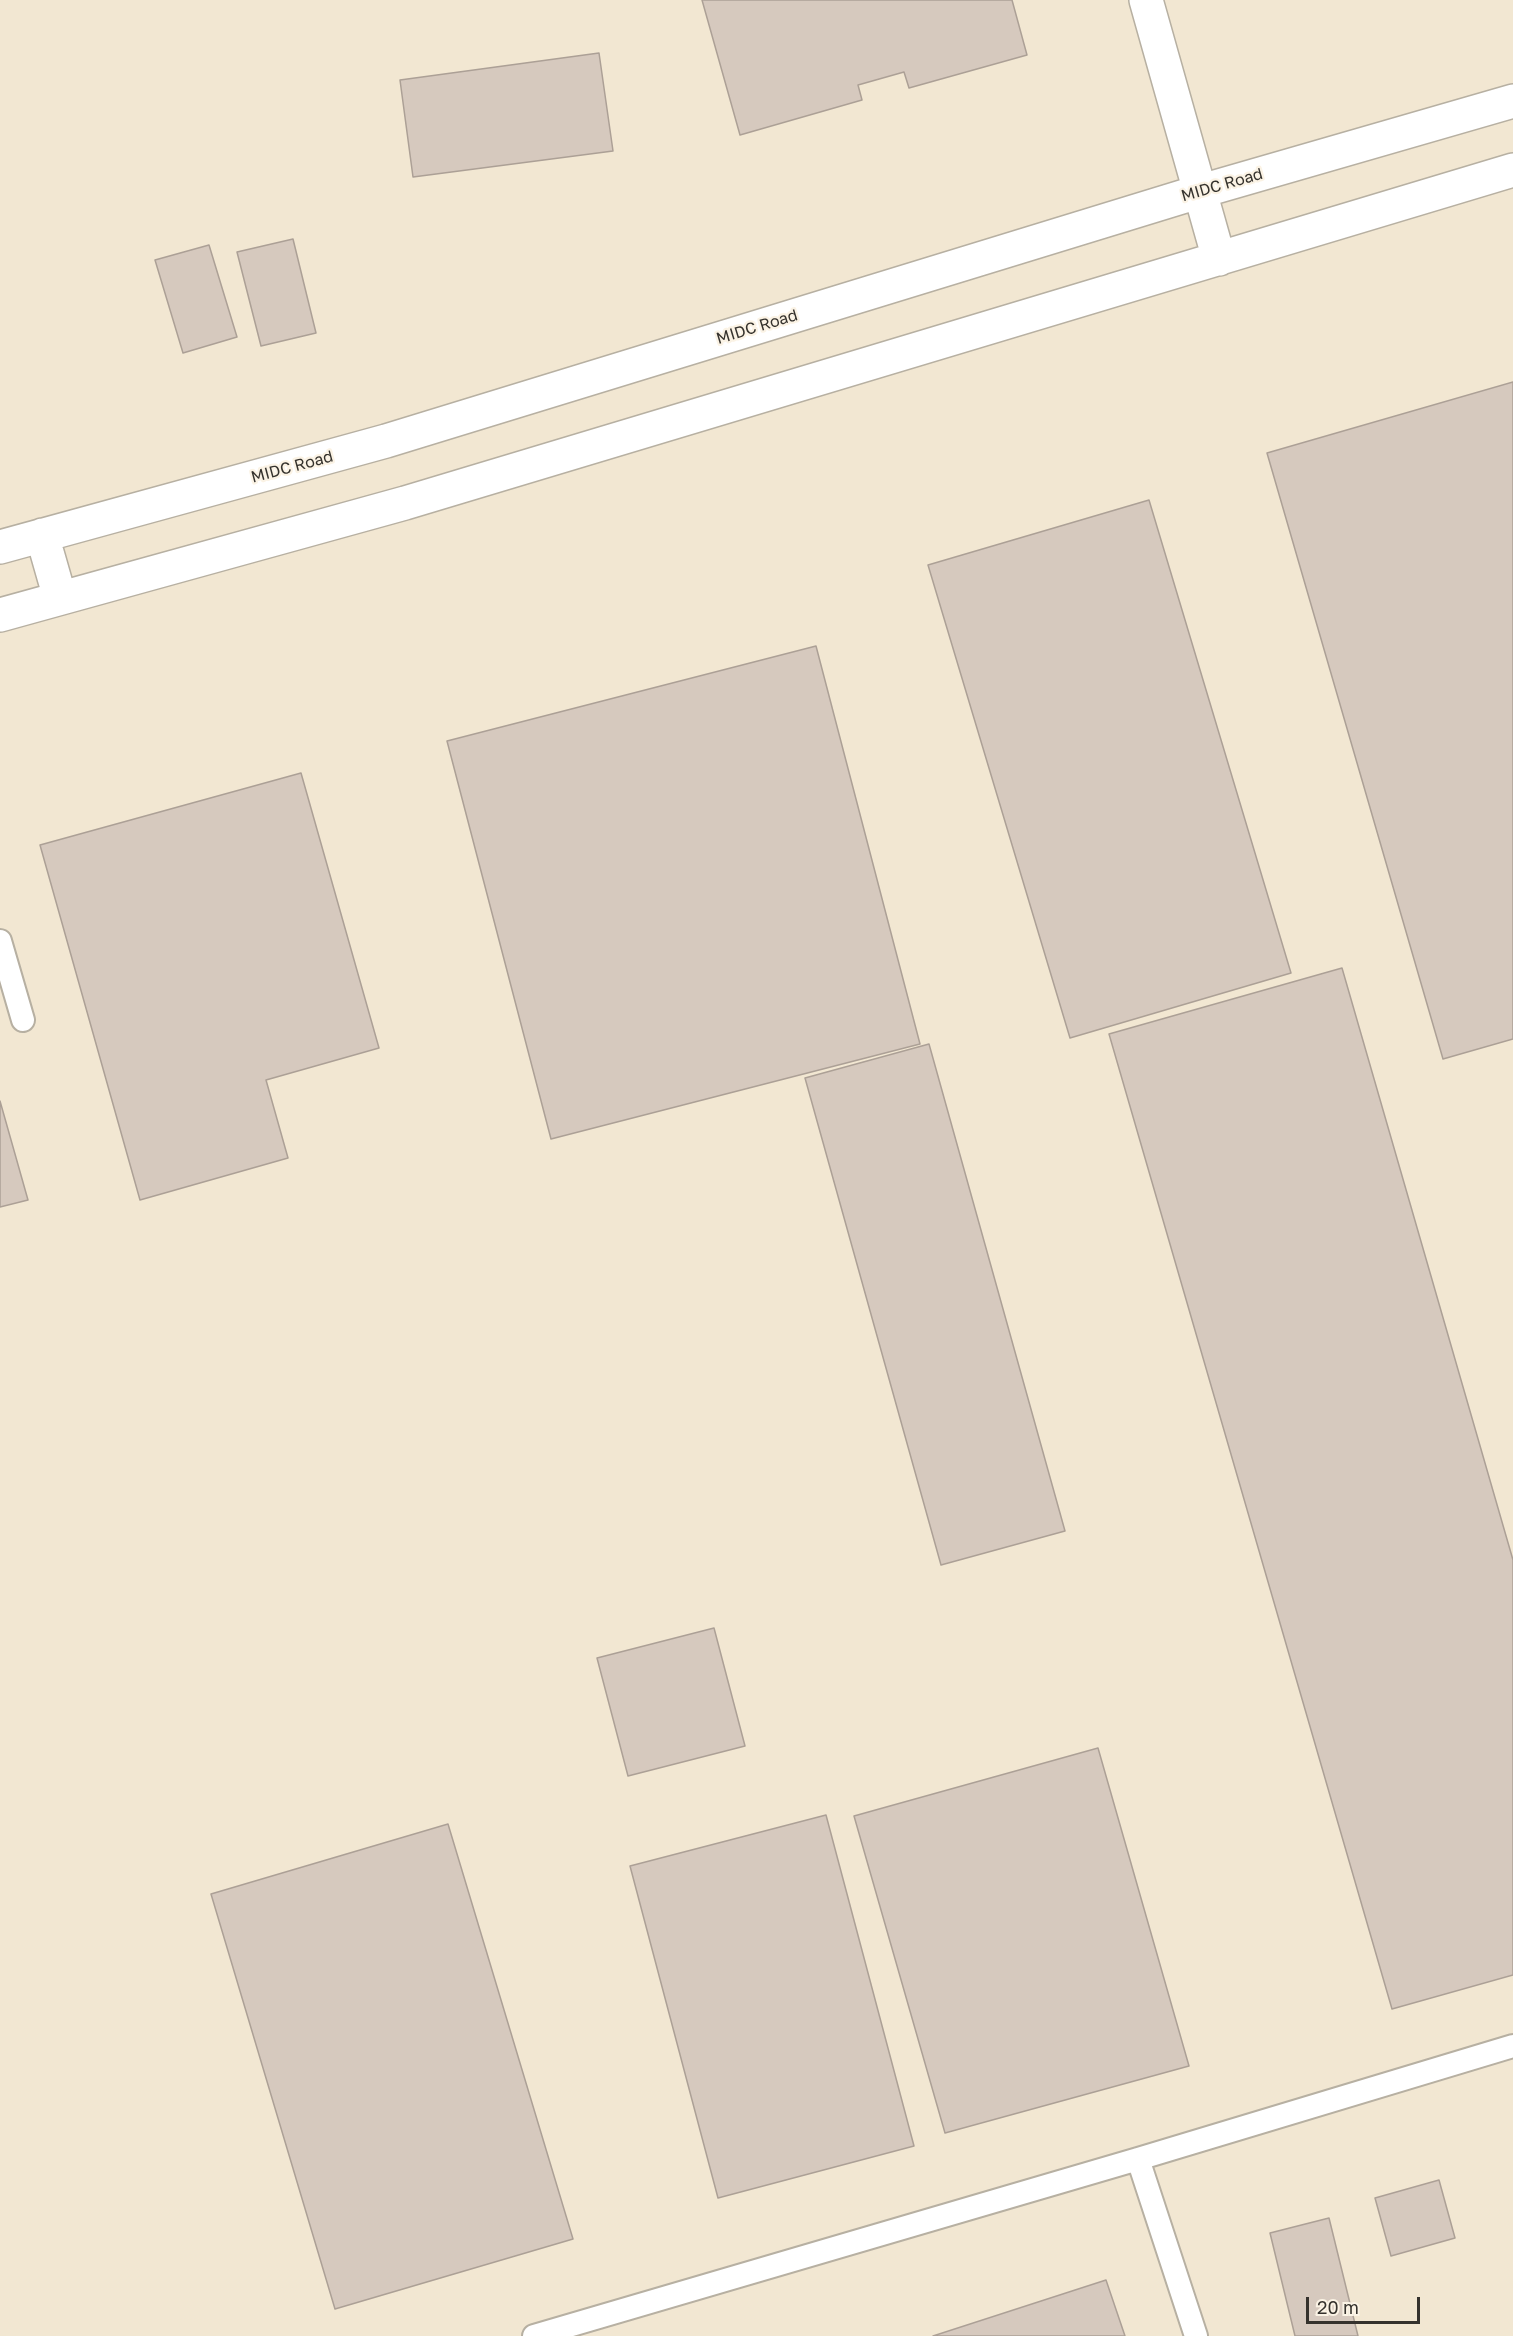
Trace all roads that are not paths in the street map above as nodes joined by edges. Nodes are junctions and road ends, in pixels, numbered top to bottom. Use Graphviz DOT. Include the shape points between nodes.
graph roads {
  1 [pos="1146,0"];
  2 [pos="1513,101"];
  3 [pos="1513,170"];
  4 [pos="1198,192"];
  5 [pos="1219,260"];
  6 [pos="42,535"];
  7 [pos="0,547"];
  8 [pos="60,598"];
  9 [pos="0,615"];
  10 [pos="0,941"];
  11 [pos="23,1020"];
  12 [pos="1513,2046"];
  13 [pos="1138,2159"];
  14 [pos="534,2336"];
  15 [pos="1196,2336"];
  1 -- 4 [label="main road"];
  2 -- 4 [label="main road, MIDC Road"];
  3 -- 5 [label="main road"];
  4 -- 5 [label="main road"];
  4 -- 6 [label="main road, MIDC Road" via="386,441"];
  5 -- 8 [label="main road" via="405,503"];
  6 -- 7 [label="main road, MIDC Road"];
  6 -- 8 [label="main road"];
  8 -- 9 [label="main road"];
  10 -- 11 [label="lane"];
  12 -- 13 [label="lane"];
  13 -- 14 [label="lane"];
  13 -- 15 [label="lane"];
}
